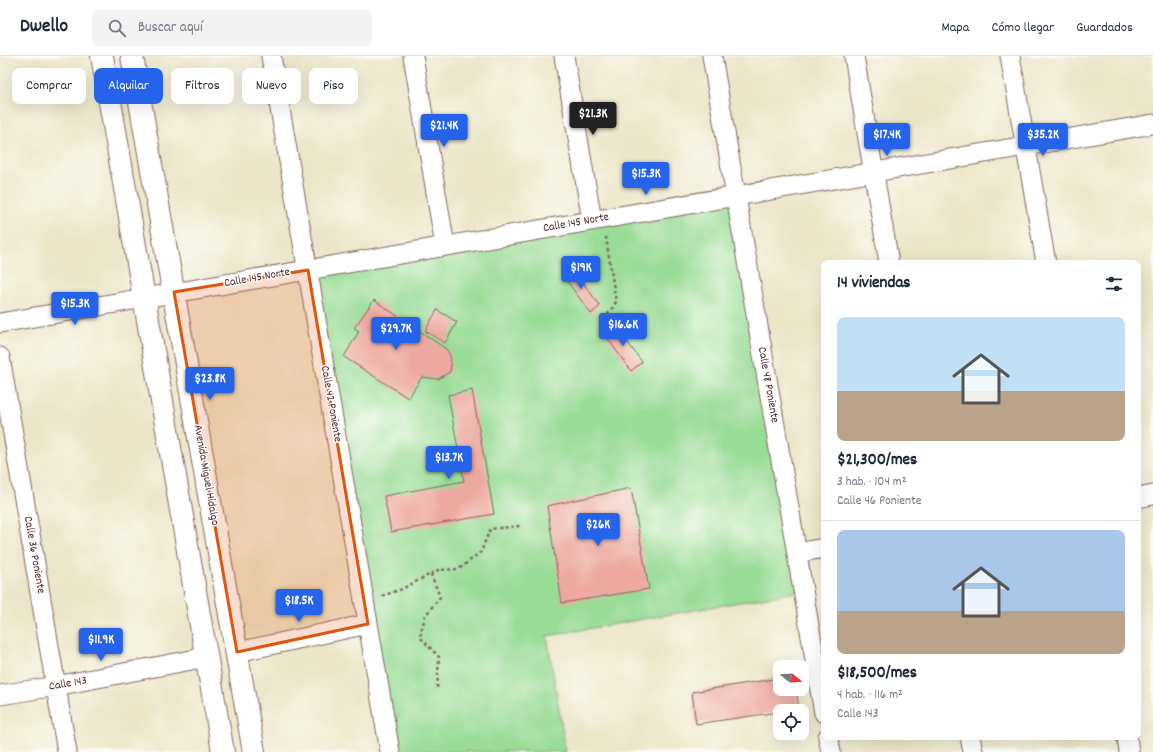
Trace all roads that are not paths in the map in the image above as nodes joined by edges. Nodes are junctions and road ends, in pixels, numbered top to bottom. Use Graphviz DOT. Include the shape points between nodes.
graph roads {
  1 [pos="102,56"];
  2 [pos="132,56"];
  3 [pos="271,56"];
  4 [pos="413,56"];
  5 [pos="564,56"];
  6 [pos="712,56"];
  7 [pos="854,56"];
  8 [pos="1010,56"];
  9 [pos="1153,124"];
  10 [pos="1026,146"];
  11 [pos="874,172"];
  12 [pos="736,196"];
  13 [pos="598,220"];
  14 [pos="445,246"];
  15 [pos="889,260"];
  16 [pos="1045,260"];
  17 [pos="308,270"];
  18 [pos="174,292"];
  19 [pos="144,298"];
  20 [pos="0,323"];
  21 [pos="0,357"];
  22 [pos="1153,495"];
  23 [pos="1141,497"];
  24 [pos="821,549"];
  25 [pos="796,553"];
  26 [pos="368,624"];
  27 [pos="237,652"];
  28 [pos="207,657"];
  29 [pos="56,686"];
  30 [pos="0,695"];
  31 [pos="821,696"];
  32 [pos="829,740"];
  33 [pos="971,740"];
  34 [pos="1127,740"];
  35 [pos="67,752"];
  36 [pos="223,752"];
  37 [pos="254,752"];
  38 [pos="390,752"];
  39 [pos="831,752"];
  40 [pos="973,752"];
  41 [pos="1129,752"];
  1 -- 19 [label="main road"];
  2 -- 18 [label="main road, Avenida Miguel Hidalgo"];
  3 -- 17 [label="street, Calle 42 Poniente"];
  4 -- 14 [label="street"];
  5 -- 13 [label="street"];
  6 -- 12 [label="street, Calle 48 Poniente"];
  7 -- 11 [label="street"];
  8 -- 10 [label="street"];
  9 -- 10 [label="street, Calle 145 Norte"];
  10 -- 11 [label="street, Calle 145 Norte"];
  10 -- 16 [label="street"];
  11 -- 12 [label="street, Calle 145 Norte"];
  11 -- 15 [label="street"];
  12 -- 13 [label="street, Calle 145 Norte"];
  12 -- 25 [label="street, Calle 48 Poniente"];
  13 -- 14 [label="street, Calle 145 Norte"];
  14 -- 17 [label="street, Calle 145 Norte"];
  17 -- 18 [label="street, Calle 145 Norte"];
  17 -- 26 [label="street, Calle 42 Poniente"];
  18 -- 19 [label="street, Calle 145 Norte"];
  18 -- 27 [label="main road, Avenida Miguel Hidalgo"];
  19 -- 20 [label="street, Calle 145 Norte"];
  19 -- 28 [label="main road"];
  21 -- 29 [label="street, Calle 36 Poniente"];
  22 -- 23 [label="street"];
  24 -- 25 [label="street"];
  25 -- 31 [label="street, Calle 48 Poniente"];
  26 -- 27 [label="street"];
  26 -- 38 [label="street, Calle 42 Poniente"];
  27 -- 37 [label="main road, Avenida Miguel Hidalgo"];
  28 -- 29 [label="street, Calle 143"];
  28 -- 36 [label="main road"];
  29 -- 30 [label="street, Calle 143"];
  29 -- 35 [label="street, Calle 36 Poniente"];
  32 -- 39 [label="street"];
  33 -- 40 [label="street"];
  34 -- 41 [label="street"];
}
